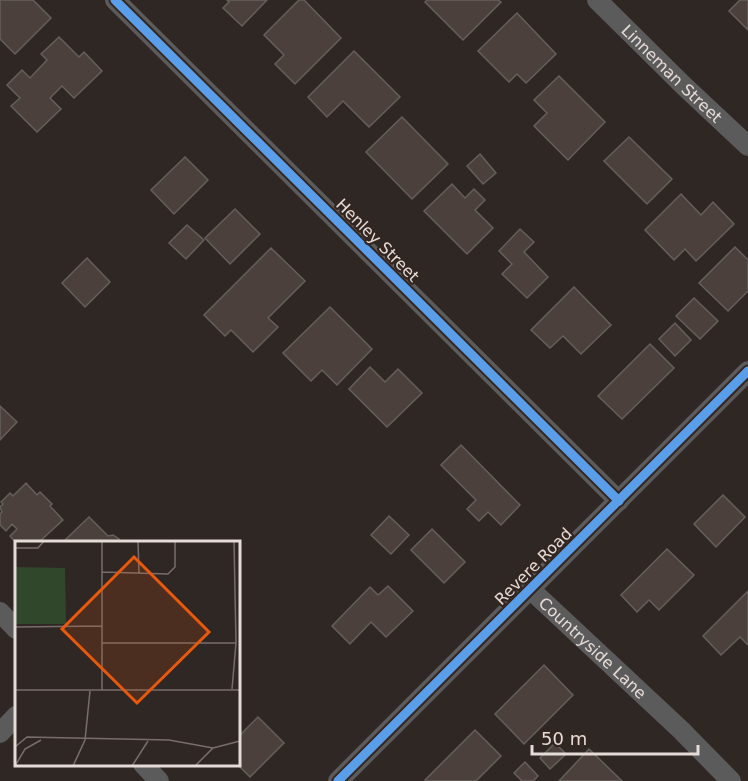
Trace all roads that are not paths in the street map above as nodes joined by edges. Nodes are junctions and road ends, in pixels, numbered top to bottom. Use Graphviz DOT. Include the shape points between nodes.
graph roads {
  1 [pos="115,0"];
  2 [pos="597,0"];
  3 [pos="748,146"];
  4 [pos="748,371"];
  5 [pos="619,501"];
  6 [pos="530,589"];
  7 [pos="0,612"];
  8 [pos="15,628"];
  9 [pos="15,717"];
  10 [pos="0,733"];
  11 [pos="144,766"];
  12 [pos="159,781"];
  13 [pos="338,781"];
  14 [pos="731,781"];
  1 -- 5 [label="street, Henley Street"];
  2 -- 3 [label="street, Linneman Street"];
  4 -- 5 [label="street, Revere Road"];
  5 -- 6 [label="street, Revere Road"];
  6 -- 13 [label="street, Revere Road"];
  6 -- 14 [label="street, Countryside Lane"];
  7 -- 8 [label="street"];
  9 -- 10 [label="street"];
  11 -- 12 [label="street"];
}
